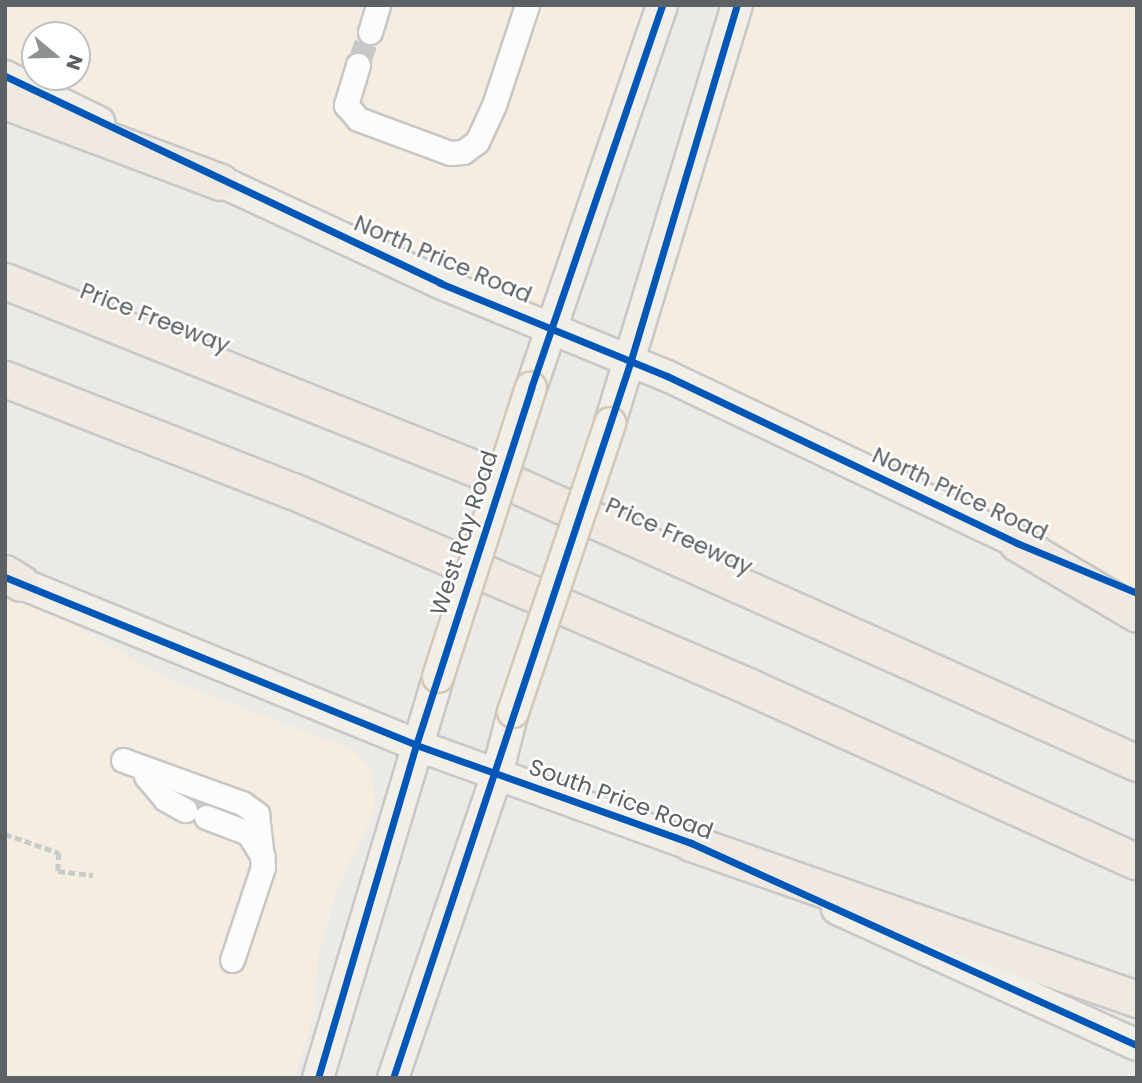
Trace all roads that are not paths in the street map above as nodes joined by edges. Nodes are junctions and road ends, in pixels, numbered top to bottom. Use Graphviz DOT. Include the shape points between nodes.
graph roads {
  1 [pos="378,5"];
  2 [pos="527,5"];
  3 [pos="663,5"];
  4 [pos="737,5"];
  5 [pos="370,32"];
  6 [pos="358,65"];
  7 [pos="5,76"];
  8 [pos="5,101"];
  9 [pos="220,182"];
  10 [pos="5,281"];
  11 [pos="552,326"];
  12 [pos="631,360"];
  13 [pos="5,379"];
  14 [pos="1017,543"];
  15 [pos="10,577"];
  16 [pos="1137,593"];
  17 [pos="1137,614"];
  18 [pos="416,745"];
  19 [pos="1137,763"];
  20 [pos="497,774"];
  21 [pos="691,843"];
  22 [pos="263,849"];
  23 [pos="1137,862"];
  24 [pos="232,960"];
  25 [pos="1137,999"];
  26 [pos="1137,1045"];
  27 [pos="318,1078"];
  28 [pos="393,1078"];
  1 -- 5 [label="lane"];
  2 -- 6 [label="lane" via="494,105 477,142 463,152 450,153 358,120 346,105"];
  3 -- 11 [label="main road, West Ray Road"];
  4 -- 12 [label="main road"];
  7 -- 9 [label="main road, North Price Road"];
  8 -- 9 [label="highway"];
  9 -- 11 [label="main road, North Price Road" via="440,283"];
  10 -- 19 [label="highway, Price Freeway" via="509,482"];
  11 -- 12 [label="main road, North Price Road"];
  11 -- 18 [label="main road, West Ray Road, bridge"];
  12 -- 14 [label="main road, North Price Road"];
  12 -- 20 [label="main road, bridge" via="513,712"];
  13 -- 23 [label="highway" via="293,491 752,688"];
  14 -- 16 [label="main road, North Price Road"];
  14 -- 17 [label="highway"];
  15 -- 18 [label="main road, South Price Road"];
  18 -- 20 [label="main road, South Price Road"];
  18 -- 27 [label="main road, West Ray Road"];
  20 -- 21 [label="main road, South Price Road"];
  20 -- 28 [label="main road"];
  21 -- 25 [label="highway"];
  21 -- 26 [label="main road, South Price Road"];
  22 -- 22 [label="lane" via="254,809 123,760 248,833"];
  22 -- 24 [label="lane"];
}
